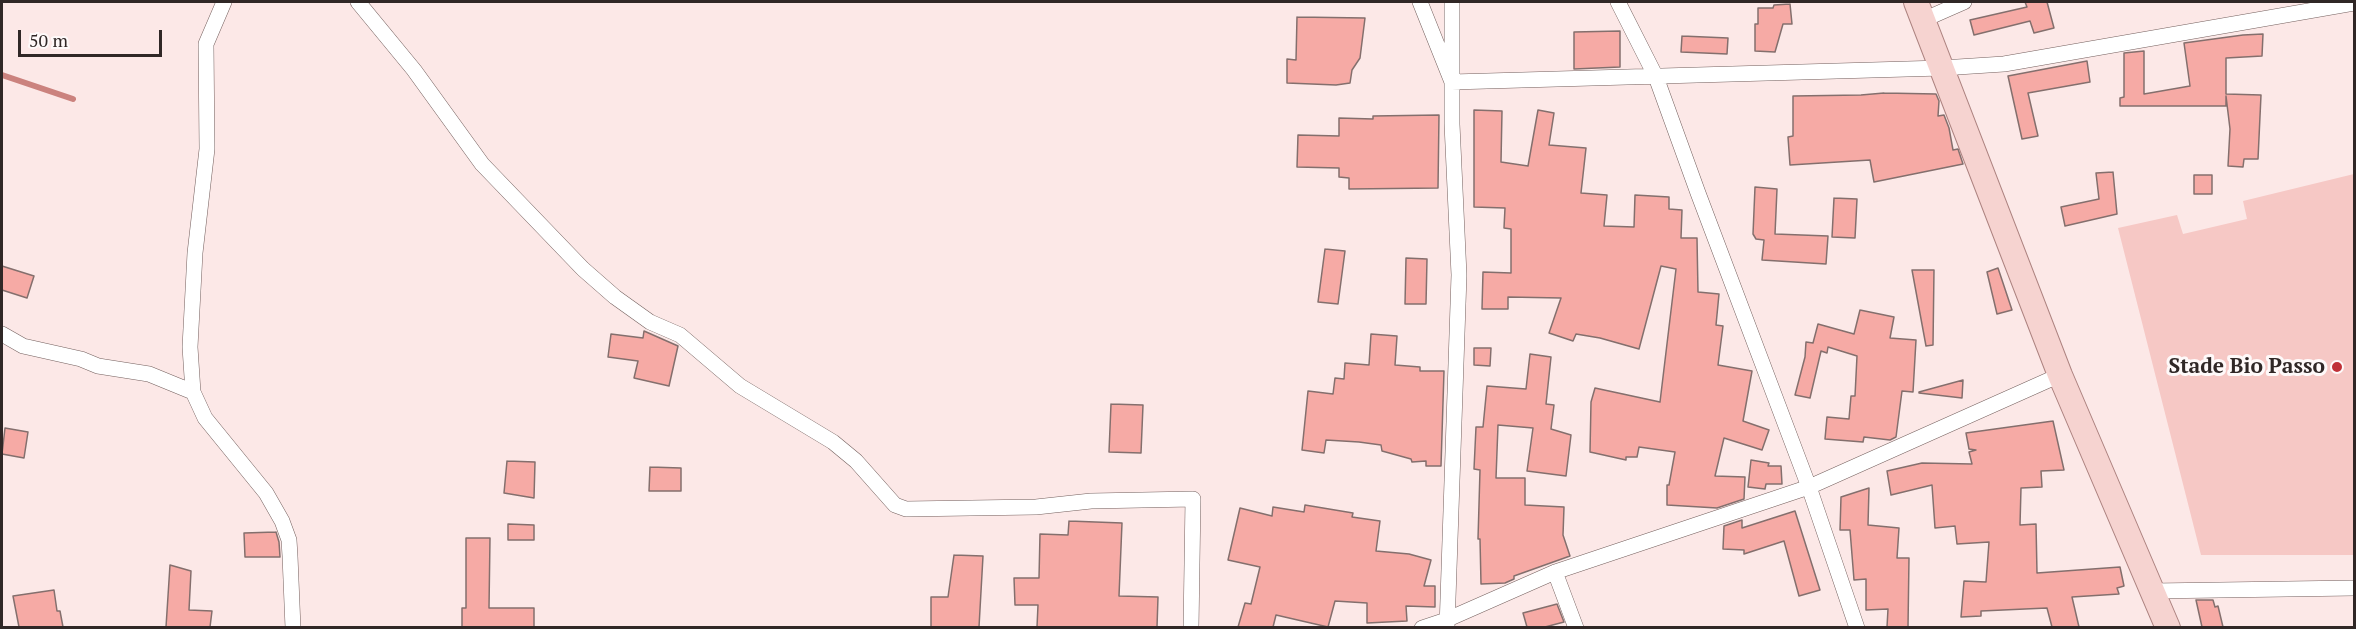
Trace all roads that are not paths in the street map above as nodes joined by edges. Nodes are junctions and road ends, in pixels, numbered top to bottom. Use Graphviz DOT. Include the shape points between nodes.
graph roads {
  1 [pos="224,2"];
  2 [pos="358,2"];
  3 [pos="1420,2"];
  4 [pos="1452,2"];
  5 [pos="1618,2"];
  6 [pos="1964,2"];
  7 [pos="2355,3"];
  8 [pos="2326,6"];
  9 [pos="1920,11"];
  10 [pos="1942,68"];
  11 [pos="1656,77"];
  12 [pos="1452,82"];
  13 [pos="2,334"];
  14 [pos="2060,375"];
  15 [pos="193,392"];
  16 [pos="1809,487"];
  17 [pos="1556,572"];
  18 [pos="2355,588"];
  19 [pos="2153,591"];
  20 [pos="1447,623"];
  21 [pos="293,627"];
  22 [pos="1191,627"];
  23 [pos="1422,627"];
  24 [pos="1576,627"];
  25 [pos="1857,627"];
  26 [pos="2168,627"];
  1 -- 15 [label="street" via="206,44 207,149 195,253 190,346"];
  2 -- 22 [label="street" via="414,70 482,164 583,269 650,322 680,335 740,386 833,442 856,461 895,505 906,509 1036,507 1091,501 1193,500"];
  3 -- 12 [label="street"];
  4 -- 12 [label="street"];
  5 -- 11 [label="street"];
  6 -- 9 [label="street"];
  7 -- 8 [label="street"];
  8 -- 10 [label="street" via="2004,64"];
  9 -- 10 [label="main road"];
  10 -- 11 [label="street"];
  10 -- 14 [label="main road"];
  11 -- 12 [label="street"];
  11 -- 16 [label="street"];
  12 -- 20 [label="street" via="1459,275"];
  13 -- 15 [label="street" via="23,345 98,366 149,374"];
  14 -- 16 [label="street"];
  14 -- 19 [label="main road"];
  15 -- 21 [label="street" via="205,418 266,493 282,521 290,548"];
  16 -- 17 [label="street"];
  16 -- 25 [label="street"];
  17 -- 20 [label="street"];
  17 -- 24 [label="street"];
  18 -- 19 [label="street"];
  19 -- 26 [label="main road"];
  20 -- 23 [label="street"];
}
